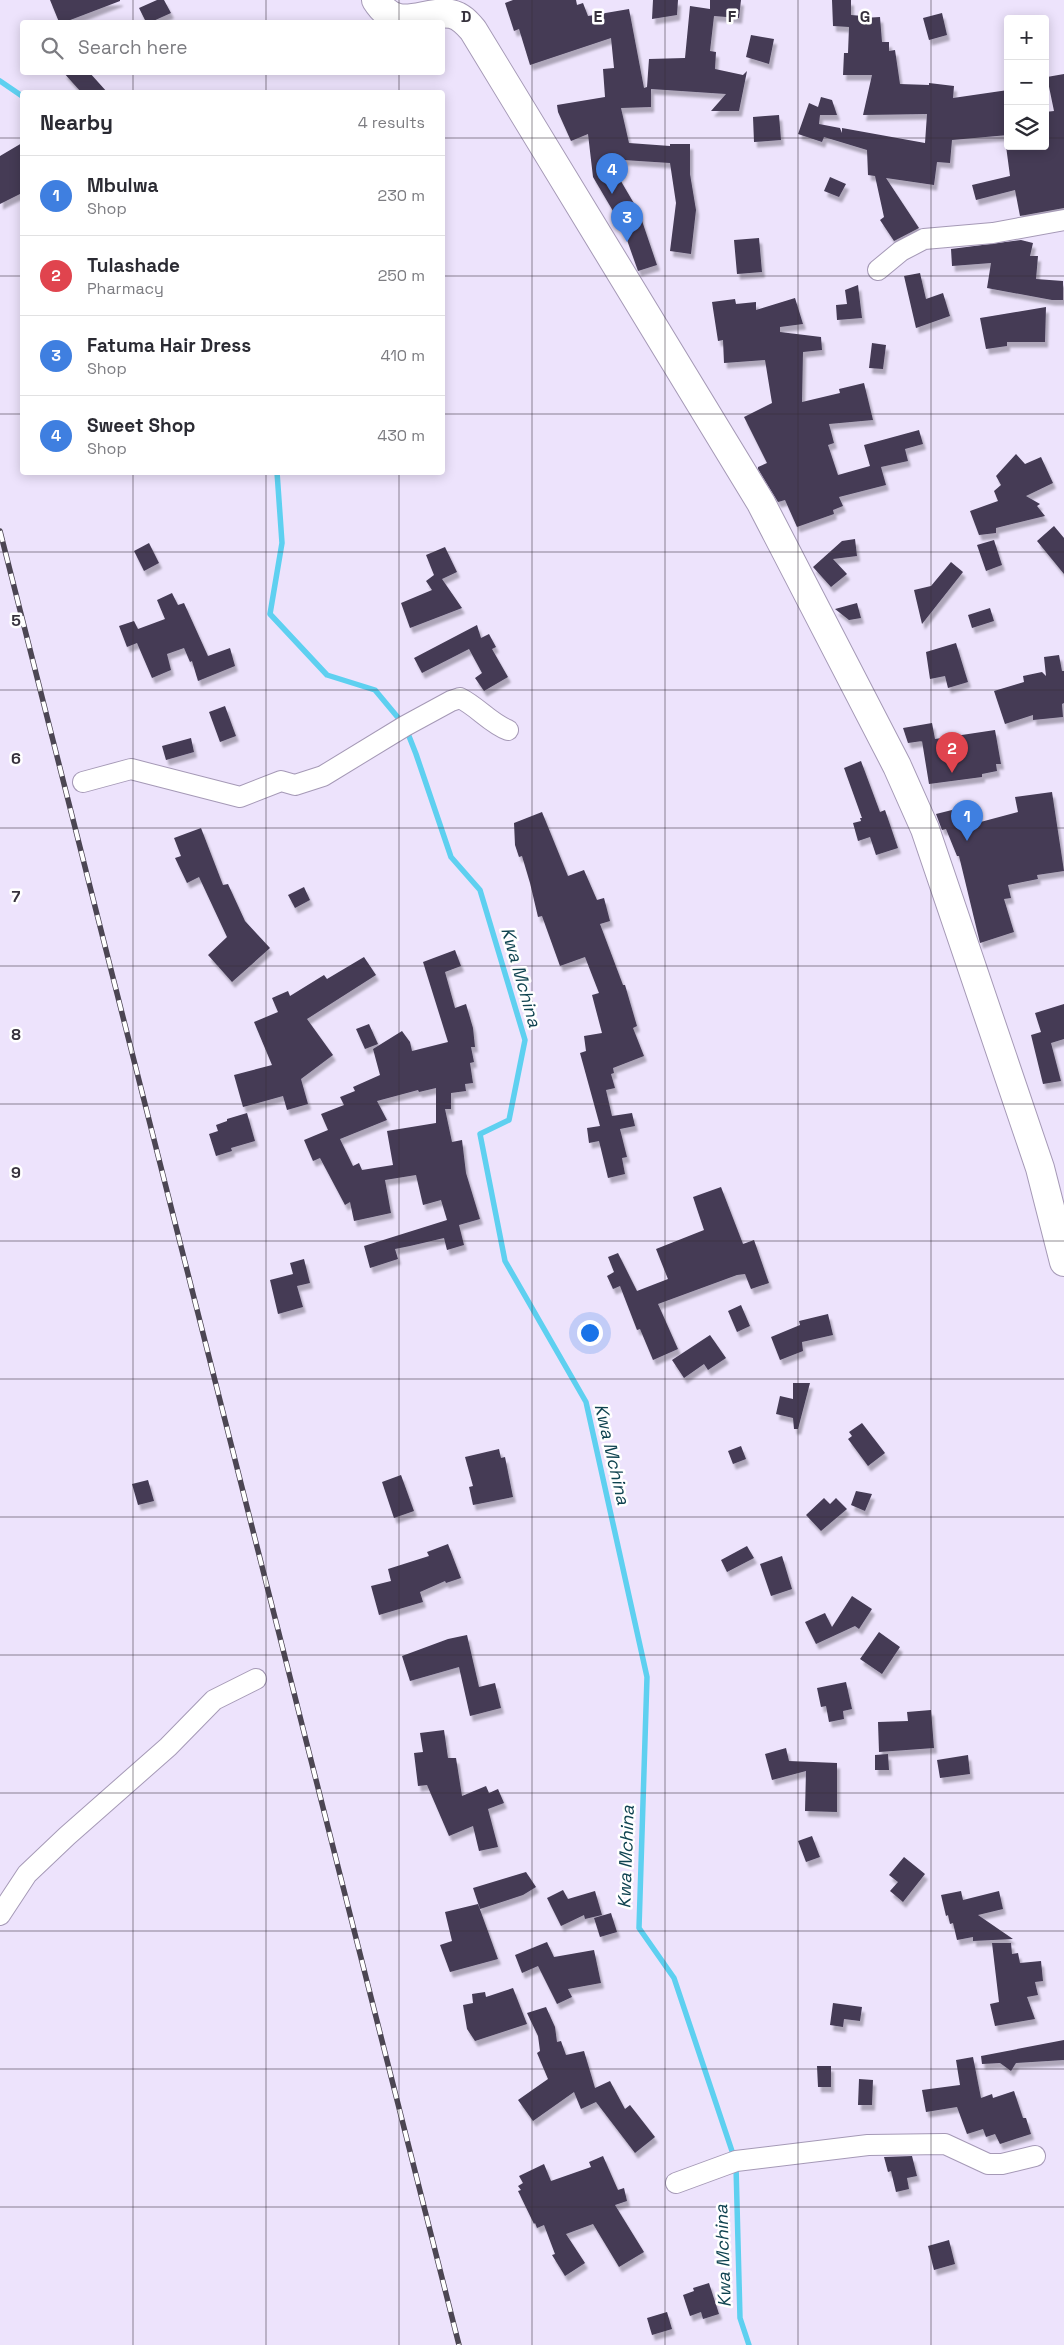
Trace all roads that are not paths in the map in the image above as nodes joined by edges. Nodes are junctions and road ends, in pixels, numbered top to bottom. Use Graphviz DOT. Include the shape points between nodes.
graph roads {
  1 [pos="376,0"];
  2 [pos="1064,220"];
  3 [pos="878,270"];
  4 [pos="508,730"];
  5 [pos="83,782"];
  6 [pos="1064,1262"];
  7 [pos="256,1679"];
  8 [pos="0,1915"];
  9 [pos="1035,2156"];
  10 [pos="676,2184"];
  1 -- 6 [label="street" via="396,17 406,20 451,14 473,30 761,503 897,766 925,829 1040,1168"];
  2 -- 3 [label="street" via="993,233 924,239 901,251"];
  4 -- 5 [label="street" via="460,698 405,726 322,776 295,785 281,781 240,797 131,769"];
  7 -- 8 [label="street" via="214,1700 168,1747 27,1874"];
  9 -- 10 [label="street" via="988,2164 944,2144 868,2145 736,2161"];
}
